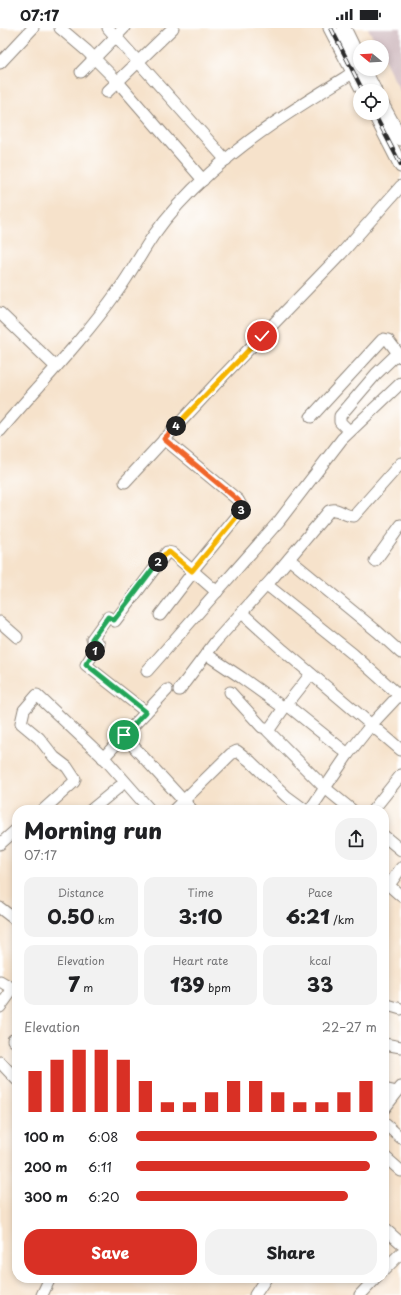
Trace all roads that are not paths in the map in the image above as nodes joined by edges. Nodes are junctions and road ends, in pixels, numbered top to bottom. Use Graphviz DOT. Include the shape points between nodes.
graph roads {
  1 [pos="33,28"];
  2 [pos="60,28"];
  3 [pos="173,28"];
  4 [pos="330,28"];
  5 [pos="344,28"];
  6 [pos="116,31"];
  7 [pos="353,51"];
  8 [pos="94,58"];
  9 [pos="353,59"];
  10 [pos="139,61"];
  11 [pos="0,63"];
  12 [pos="353,71"];
  13 [pos="81,72"];
  14 [pos="118,82"];
  15 [pos="107,92"];
  16 [pos="389,117"];
  17 [pos="378,120"];
  18 [pos="401,138"];
  19 [pos="226,160"];
  20 [pos="401,166"];
  21 [pos="203,180"];
  22 [pos="401,186"];
  23 [pos="0,313"];
  24 [pos="400,355"];
  25 [pos="56,367"];
  26 [pos="401,383"];
  27 [pos="311,417"];
  28 [pos="0,431"];
  29 [pos="350,431"];
  30 [pos="164,439"];
  31 [pos="401,463"];
  32 [pos="125,482"];
  33 [pos="401,524"];
  34 [pos="289,559"];
  35 [pos="375,561"];
  36 [pos="193,572"];
  37 [pos="267,585"];
  38 [pos="217,592"];
  39 [pos="242,613"];
  40 [pos="160,614"];
  41 [pos="0,622"];
  42 [pos="17,637"];
  43 [pos="401,653"];
  44 [pos="206,654"];
  45 [pos="147,671"];
  46 [pos="311,674"];
  47 [pos="167,690"];
  48 [pos="179,690"];
  49 [pos="230,692"];
  50 [pos="400,695"];
  51 [pos="285,707"];
  52 [pos="146,712"];
  53 [pos="371,725"];
  54 [pos="269,729"];
  55 [pos="134,747"];
  56 [pos="401,750"];
  57 [pos="348,754"];
  58 [pos="103,758"];
  59 [pos="401,775"];
  60 [pos="118,788"];
  61 [pos="325,788"];
  62 [pos="184,802"];
  63 [pos="49,805"];
  64 [pos="96,805"];
  65 [pos="145,805"];
  66 [pos="180,805"];
  67 [pos="187,805"];
  68 [pos="298,805"];
  69 [pos="313,805"];
  70 [pos="346,805"];
  71 [pos="377,805"];
  72 [pos="12,834"];
  73 [pos="401,834"];
  74 [pos="393,843"];
  75 [pos="0,844"];
  76 [pos="401,868"];
  77 [pos="389,881"];
  78 [pos="389,885"];
  79 [pos="401,896"];
  80 [pos="0,908"];
  81 [pos="12,917"];
  82 [pos="0,981"];
  83 [pos="12,988"];
  84 [pos="12,993"];
  85 [pos="389,1005"];
  86 [pos="0,1007"];
  87 [pos="401,1009"];
  88 [pos="389,1045"];
  89 [pos="401,1047"];
  90 [pos="0,1062"];
  91 [pos="12,1075"];
  92 [pos="389,1089"];
  93 [pos="399,1090"];
  94 [pos="389,1103"];
  95 [pos="389,1127"];
  96 [pos="401,1138"];
  97 [pos="389,1160"];
  98 [pos="401,1171"];
  99 [pos="389,1233"];
  100 [pos="401,1244"];
  101 [pos="401,1253"];
  102 [pos="389,1265"];
  103 [pos="48,1283"];
  104 [pos="263,1283"];
  105 [pos="371,1283"];
  106 [pos="42,1295"];
  107 [pos="255,1295"];
  108 [pos="360,1295"];
  1 -- 11 [label="street"];
  2 -- 8 [label="street"];
  3 -- 10 [label="street"];
  4 -- 9 [label="main road"];
  5 -- 7 [label="main road"];
  6 -- 8 [label="street"];
  6 -- 10 [label="street"];
  8 -- 13 [label="street"];
  8 -- 14 [label="street"];
  10 -- 14 [label="street"];
  10 -- 19 [label="street"];
  12 -- 19 [label="street" via="277,120"];
  14 -- 15 [label="street"];
  14 -- 21 [label="street"];
  16 -- 18 [label="main road"];
  17 -- 20 [label="main road"];
  19 -- 21 [label="street"];
  21 -- 25 [label="street" via="176,207 154,235 118,291"];
  22 -- 30 [label="street" via="341,254"];
  23 -- 25 [label="street"];
  24 -- 27 [label="street" via="386,339 382,340"];
  24 -- 29 [label="street" via="376,374 340,416 340,422"];
  25 -- 28 [label="street"];
  26 -- 29 [label="street"];
  29 -- 38 [label="street" via="280,521"];
  30 -- 32 [label="street"];
  30 -- 36 [label="street" via="238,500 242,507"];
  31 -- 34 [label="street" via="354,516 336,509 329,511"];
  33 -- 35 [label="street"];
  34 -- 37 [label="street"];
  34 -- 43 [label="street"];
  36 -- 38 [label="street"];
  36 -- 40 [label="street"];
  36 -- 52 [label="street" via="172,553 167,552 114,620 108,617 92,639 99,644 86,664"];
  37 -- 39 [label="street"];
  37 -- 50 [label="street"];
  38 -- 45 [label="street"];
  39 -- 44 [label="street"];
  39 -- 46 [label="street"];
  41 -- 42 [label="street"];
  44 -- 48 [label="street"];
  44 -- 51 [label="street"];
  46 -- 51 [label="street"];
  46 -- 53 [label="street"];
  47 -- 52 [label="street"];
  49 -- 54 [label="street" via="262,726"];
  50 -- 53 [label="street"];
  51 -- 54 [label="street"];
  51 -- 57 [label="street"];
  52 -- 58 [label="street"];
  53 -- 56 [label="street"];
  53 -- 57 [label="street"];
  54 -- 61 [label="street" via="269,733"];
  55 -- 62 [label="street"];
  57 -- 61 [label="street"];
  58 -- 63 [label="street" via="37,695 24,710 21,723 67,767 75,779"];
  58 -- 65 [label="street"];
  59 -- 71 [label="street"];
  60 -- 64 [label="street"];
  61 -- 69 [label="street"];
  61 -- 70 [label="street"];
  62 -- 66 [label="street"];
  62 -- 67 [label="street"];
  62 -- 68 [label="street" via="237,751"];
  72 -- 75 [label="street"];
  73 -- 74 [label="street"];
  76 -- 77 [label="street"];
  78 -- 79 [label="street"];
  80 -- 81 [label="street"];
  82 -- 83 [label="street"];
  84 -- 86 [label="street"];
  85 -- 87 [label="street"];
  88 -- 89 [label="street"];
  90 -- 91 [label="street"];
  92 -- 93 [label="street"];
  93 -- 94 [label="street"];
  95 -- 96 [label="street"];
  97 -- 98 [label="street"];
  99 -- 100 [label="street"];
  101 -- 102 [label="street"];
  103 -- 106 [label="street"];
  104 -- 107 [label="street"];
  105 -- 108 [label="street"];
}
